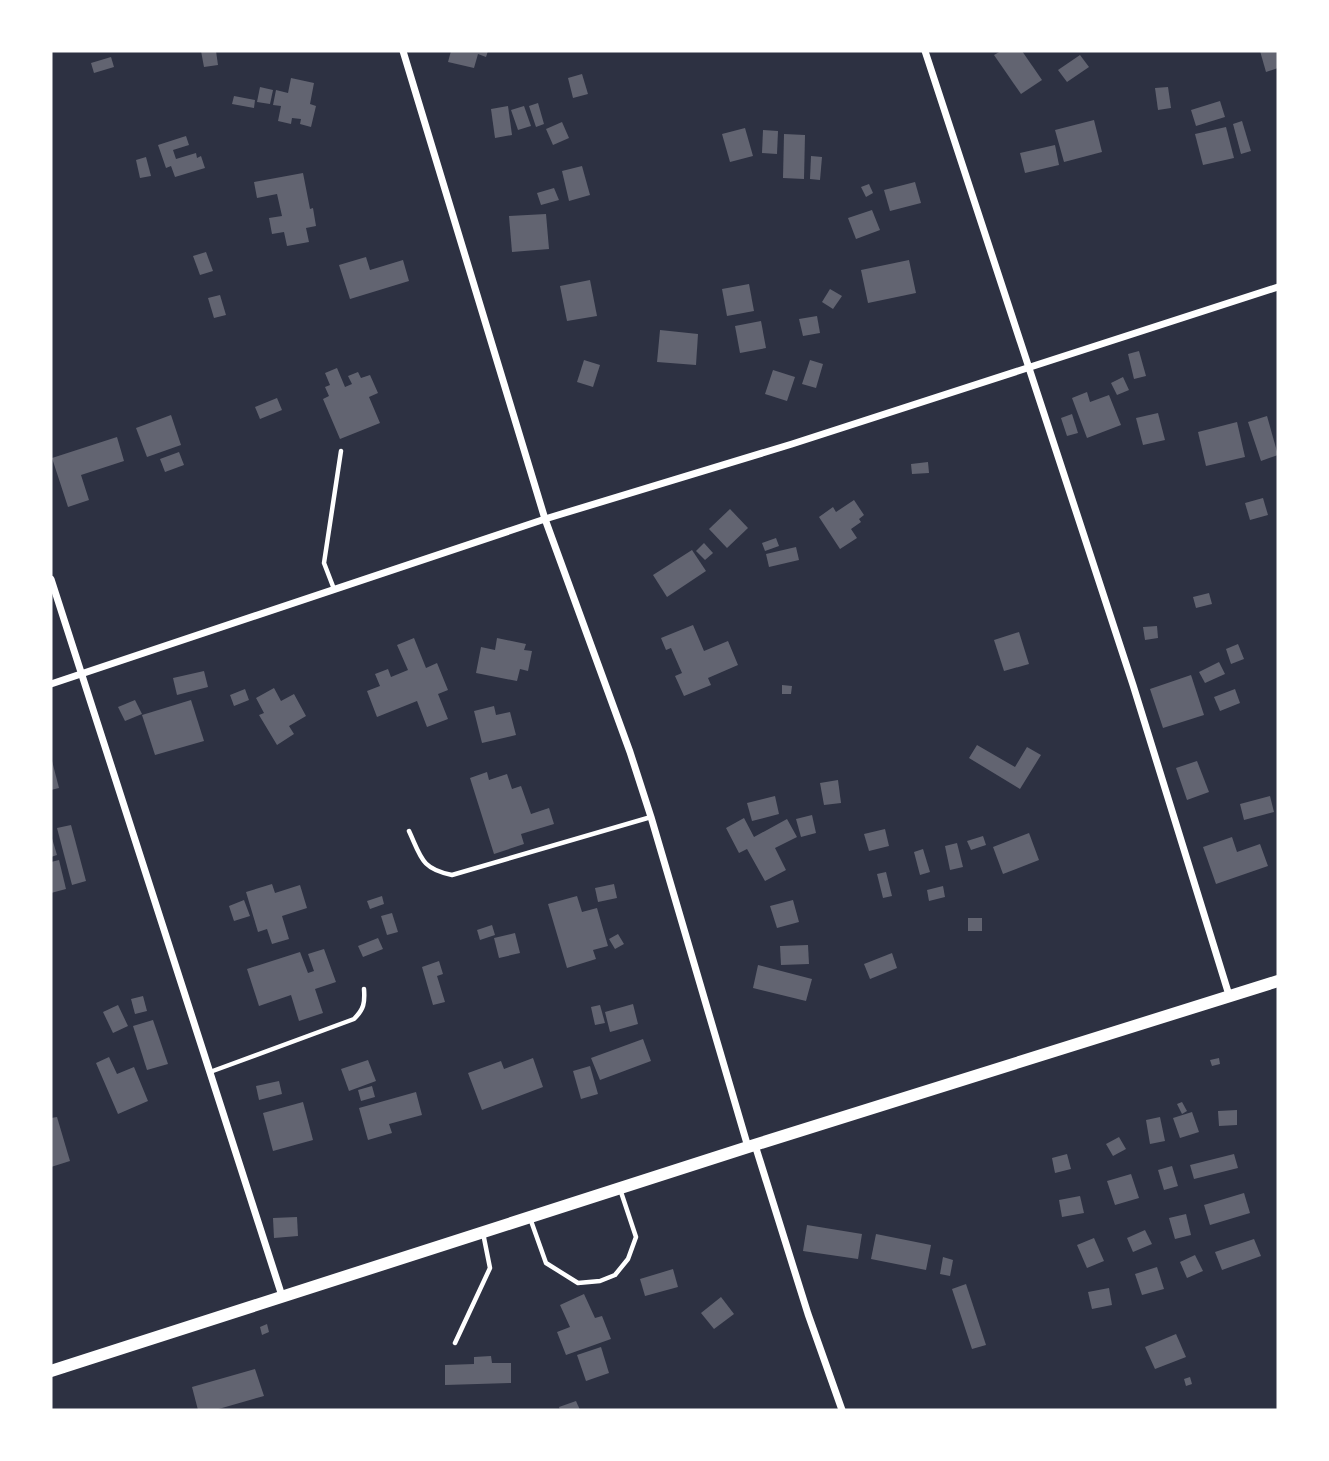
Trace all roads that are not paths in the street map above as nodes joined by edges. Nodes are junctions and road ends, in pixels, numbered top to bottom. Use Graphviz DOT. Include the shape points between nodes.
graph roads {
  1 [pos="403,51"];
  2 [pos="925,51"];
  3 [pos="1278,287"];
  4 [pos="1030,368"];
  5 [pos="341,451"];
  6 [pos="545,519"];
  7 [pos="51,579"];
  8 [pos="334,589"];
  9 [pos="81,674"];
  10 [pos="51,684"];
  11 [pos="651,817"];
  12 [pos="409,831"];
  13 [pos="1278,981"];
  14 [pos="364,989"];
  15 [pos="1229,996"];
  16 [pos="210,1072"];
  17 [pos="752,1146"];
  18 [pos="620,1189"];
  19 [pos="530,1217"];
  20 [pos="483,1232"];
  21 [pos="282,1296"];
  22 [pos="455,1343"];
  23 [pos="51,1371"];
  24 [pos="842,1410"];
  1 -- 6 [label="street"];
  2 -- 4 [label="street"];
  3 -- 4 [label="street"];
  4 -- 6 [label="street"];
  4 -- 15 [label="street"];
  5 -- 8 [label="lane" via="324,563"];
  6 -- 8 [label="street"];
  6 -- 11 [label="street"];
  7 -- 9 [label="street"];
  8 -- 9 [label="street"];
  9 -- 10 [label="street"];
  9 -- 16 [label="street"];
  11 -- 12 [label="lane" via="452,875 426,866"];
  11 -- 17 [label="street"];
  13 -- 15 [label="main road"];
  14 -- 16 [label="lane" via="362,1012 354,1019"];
  15 -- 17 [label="main road"];
  16 -- 21 [label="street"];
  17 -- 18 [label="main road"];
  17 -- 24 [label="street"];
  18 -- 19 [label="main road"];
  18 -- 19 [label="lane" via="636,1237 628,1259 615,1275 600,1281 578,1283 546,1263"];
  19 -- 20 [label="main road"];
  20 -- 21 [label="main road"];
  20 -- 22 [label="lane" via="489,1268"];
  21 -- 23 [label="main road"];
}
